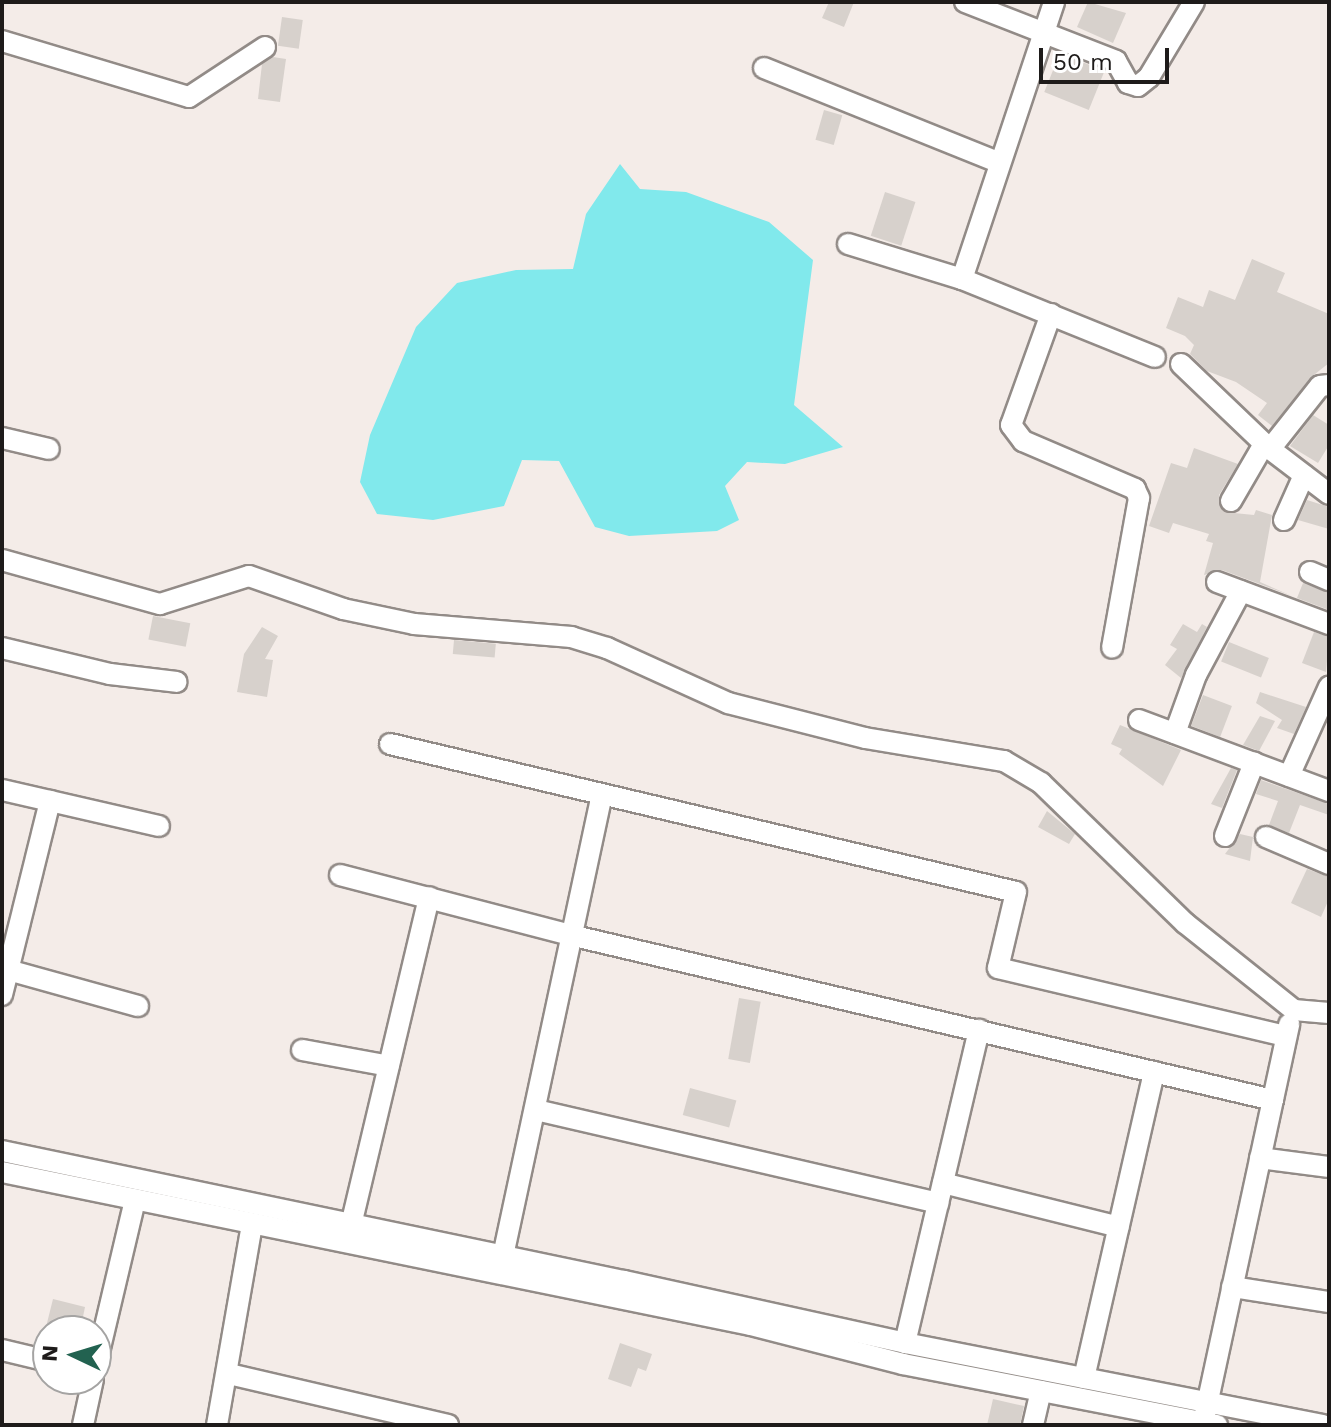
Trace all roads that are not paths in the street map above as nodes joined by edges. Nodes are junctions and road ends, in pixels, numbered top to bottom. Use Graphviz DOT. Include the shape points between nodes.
graph roads {
  1 [pos="965,2"];
  2 [pos="1054,2"];
  3 [pos="1194,2"];
  4 [pos="1043,36"];
  5 [pos="2,41"];
  6 [pos="265,47"];
  7 [pos="764,68"];
  8 [pos="1000,163"];
  9 [pos="848,244"];
  10 [pos="962,279"];
  11 [pos="1051,314"];
  12 [pos="1155,357"];
  13 [pos="1181,364"];
  14 [pos="1329,385"];
  15 [pos="2,438"];
  16 [pos="1267,447"];
  17 [pos="49,449"];
  18 [pos="1304,475"];
  19 [pos="1329,494"];
  20 [pos="1231,501"];
  21 [pos="1284,520"];
  22 [pos="2,560"];
  23 [pos="1217,582"];
  24 [pos="1241,591"];
  25 [pos="1329,624"];
  26 [pos="2,648"];
  27 [pos="1112,648"];
  28 [pos="177,682"];
  29 [pos="1329,687"];
  30 [pos="1139,720"];
  31 [pos="1175,733"];
  32 [pos="390,744"];
  33 [pos="1254,763"];
  34 [pos="1289,776"];
  35 [pos="2,790"];
  36 [pos="1329,791"];
  37 [pos="602,795"];
  38 [pos="50,801"];
  39 [pos="159,826"];
  40 [pos="1225,836"];
  41 [pos="1266,837"];
  42 [pos="1329,864"];
  43 [pos="340,875"];
  44 [pos="429,897"];
  45 [pos="570,935"];
  46 [pos="8,970"];
  47 [pos="2,995"];
  48 [pos="138,1006"];
  49 [pos="1294,1010"];
  50 [pos="1329,1013"];
  51 [pos="979,1030"];
  52 [pos="1285,1036"];
  53 [pos="302,1050"];
  54 [pos="389,1066"];
  55 [pos="1154,1072"];
  56 [pos="1273,1100"];
  57 [pos="536,1110"];
  58 [pos="2,1151"];
  59 [pos="1260,1158"];
  60 [pos="1329,1167"];
  61 [pos="2,1172"];
  62 [pos="940,1193"];
  63 [pos="135,1200"];
  64 [pos="252,1225"];
  65 [pos="351,1225"];
  66 [pos="1119,1227"];
  67 [pos="503,1256"];
  68 [pos="624,1281"];
  69 [pos="1232,1287"];
  70 [pos="620,1302"];
  71 [pos="1329,1302"];
  72 [pos="108,1315"];
  73 [pos="752,1318"];
  74 [pos="905,1343"];
  75 [pos="2,1350"];
  76 [pos="32,1357"];
  77 [pos="229,1374"];
  78 [pos="1084,1378"];
  79 [pos="1041,1391"];
  80 [pos="90,1395"];
  81 [pos="1207,1402"];
  82 [pos="1210,1424"];
  83 [pos="83,1425"];
  84 [pos="217,1425"];
  85 [pos="448,1425"];
  86 [pos="1033,1425"];
  87 [pos="1323,1425"];
  1 -- 4 [label="street"];
  2 -- 4 [label="street"];
  3 -- 4 [label="street" via="1149,77 1138,86 1128,83 1116,61"];
  4 -- 8 [label="street"];
  5 -- 6 [label="street" via="189,97"];
  7 -- 8 [label="street"];
  8 -- 10 [label="street"];
  9 -- 10 [label="street"];
  10 -- 11 [label="street"];
  11 -- 12 [label="street"];
  11 -- 27 [label="street" via="1011,425 1023,441 1135,489 1139,498"];
  13 -- 16 [label="street"];
  14 -- 16 [label="street" via="1320,386"];
  15 -- 17 [label="street"];
  16 -- 18 [label="street"];
  16 -- 20 [label="street"];
  18 -- 19 [label="street"];
  18 -- 21 [label="street"];
  22 -- 49 [label="street" via="160,604 249,576 343,609 414,624 571,637 728,703 865,738 1004,761 1041,783 1185,923"];
  23 -- 24 [label="street"];
  24 -- 25 [label="street"];
  24 -- 31 [label="street" via="1196,675"];
  26 -- 28 [label="street" via="110,674"];
  29 -- 34 [label="street"];
  30 -- 31 [label="street"];
  31 -- 33 [label="street"];
  32 -- 37 [label="street"];
  33 -- 34 [label="street"];
  33 -- 40 [label="street"];
  34 -- 36 [label="street"];
  35 -- 38 [label="street"];
  37 -- 45 [label="street"];
  37 -- 52 [label="street" via="1016,892 998,968"];
  38 -- 39 [label="street"];
  38 -- 46 [label="street"];
  41 -- 42 [label="street"];
  43 -- 44 [label="street"];
  44 -- 45 [label="street"];
  44 -- 54 [label="street"];
  45 -- 51 [label="street"];
  45 -- 57 [label="street"];
  46 -- 47 [label="street"];
  46 -- 48 [label="street"];
  49 -- 50 [label="street"];
  49 -- 52 [label="street"];
  51 -- 55 [label="street"];
  51 -- 62 [label="street"];
  52 -- 56 [label="street"];
  53 -- 54 [label="street"];
  54 -- 65 [label="street"];
  55 -- 56 [label="street"];
  55 -- 66 [label="street"];
  56 -- 59 [label="street"];
  57 -- 62 [label="street"];
  57 -- 67 [label="street"];
  58 -- 65 [label="street"];
  59 -- 60 [label="street"];
  59 -- 69 [label="street"];
  61 -- 63 [label="street"];
  62 -- 66 [label="street"];
  62 -- 74 [label="street"];
  63 -- 64 [label="street"];
  63 -- 72 [label="street"];
  64 -- 70 [label="street"];
  64 -- 77 [label="street"];
  65 -- 67 [label="street"];
  66 -- 78 [label="street"];
  67 -- 68 [label="street"];
  68 -- 70 [label="street"];
  68 -- 73 [label="street"];
  69 -- 71 [label="street"];
  69 -- 81 [label="street"];
  70 -- 73 [label="street"];
  73 -- 74 [label="street"];
  73 -- 79 [label="street" via="903,1364"];
  74 -- 78 [label="street"];
  75 -- 76 [label="street"];
  77 -- 84 [label="street"];
  77 -- 85 [label="street"];
  78 -- 81 [label="street"];
  79 -- 82 [label="street"];
  79 -- 86 [label="street"];
  80 -- 83 [label="street"];
  81 -- 82 [label="street"];
  81 -- 87 [label="street"];
}
